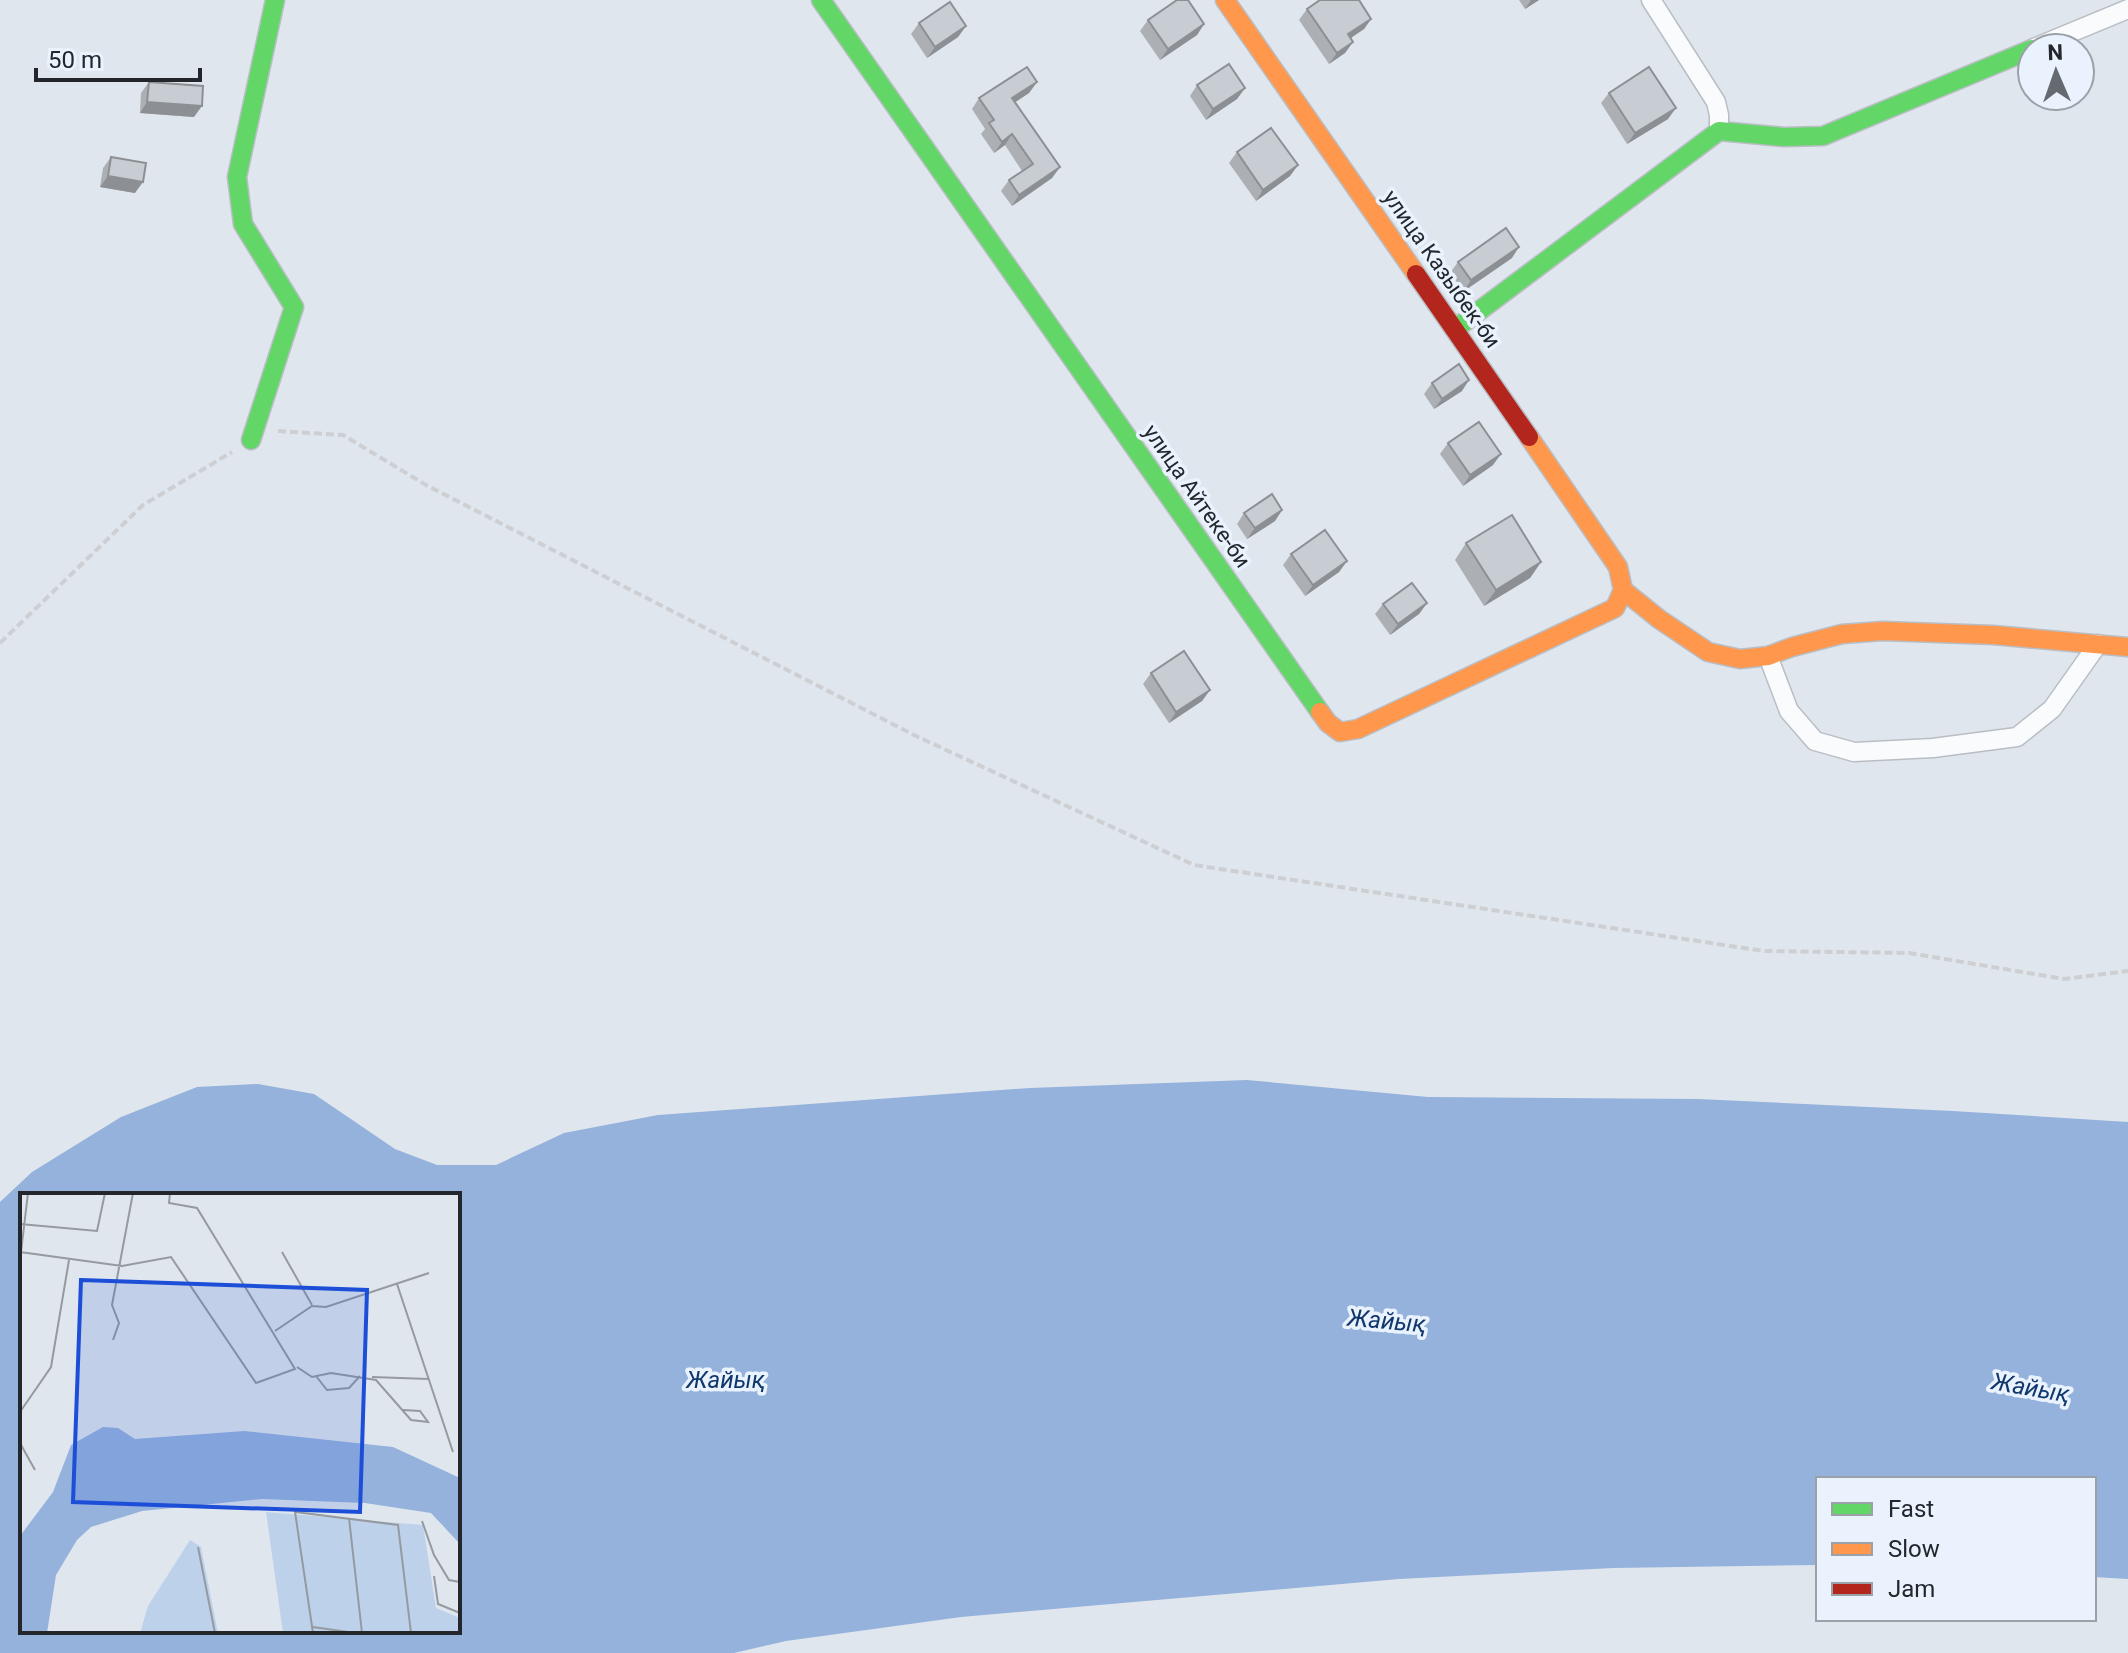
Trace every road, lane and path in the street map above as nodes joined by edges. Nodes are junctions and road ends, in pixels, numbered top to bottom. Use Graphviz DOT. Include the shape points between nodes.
graph roads {
  1 [pos="275,0"];
  2 [pos="821,0"];
  3 [pos="1225,0"];
  4 [pos="1651,0"];
  5 [pos="2128,9"];
  6 [pos="2072,32"];
  7 [pos="2016,55"];
  8 [pos="1719,131"];
  9 [pos="1455,329"];
  10 [pos="251,440"];
  11 [pos="1623,590"];
  12 [pos="0,643"];
  13 [pos="2098,644"];
  14 [pos="2128,647"];
  15 [pos="1768,656"];
  16 [pos="2128,971"];
  1 -- 10 [label="street" via="237,177 243,224 294,307"];
  2 -- 11 [label="street, улица Айтеке-би" via="1328,723 1340,732 1358,729 1615,608"];
  3 -- 9 [label="street, улица Казыбек-би"];
  4 -- 8 [label="street" via="1716,102"];
  5 -- 6 [label="street"];
  7 -- 8 [label="street" via="1823,136 1802,139"];
  8 -- 9 [label="street"];
  9 -- 11 [label="street, улица Казыбек-би" via="1618,567"];
  10 -- 12 [label="path" via="143,505"];
  10 -- 16 [label="path" via="267,430 343,435 426,485 902,729 1194,865 1764,951 1909,953 2064,979"];
  11 -- 15 [label="street" via="1708,652 1740,659"];
  13 -- 14 [label="street"];
  13 -- 15 [label="street" via="1883,631 1842,634"];
  13 -- 15 [label="street" via="2052,709 2017,737 1854,752 1815,741 1789,711"];
}
